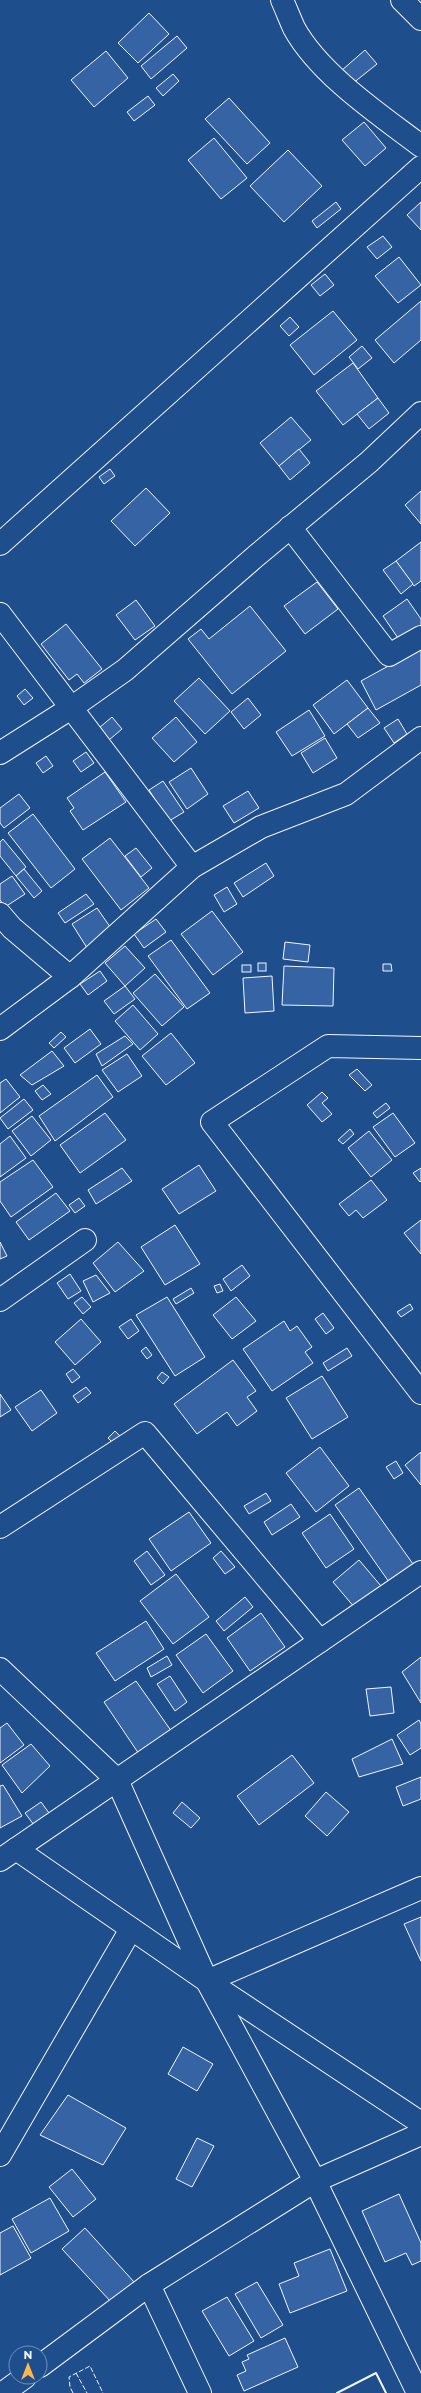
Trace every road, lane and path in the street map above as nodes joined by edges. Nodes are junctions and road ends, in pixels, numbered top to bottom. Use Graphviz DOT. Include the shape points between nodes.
graph roads {
  1 [pos="282,0"];
  2 [pos="402,0"];
  3 [pos="421,19"];
  4 [pos="421,146"];
  5 [pos="421,167"];
  6 [pos="421,413"];
  7 [pos="290,527"];
  8 [pos="0,544"];
  9 [pos="0,614"];
  10 [pos="421,637"];
  11 [pos="71,708"];
  12 [pos="421,738"];
  13 [pos="0,753"];
  14 [pos="192,867"];
  15 [pos="0,914"];
  16 [pos="70,977"];
  17 [pos="0,1029"];
  18 [pos="421,1048"];
  19 [pos="85,1240"];
  20 [pos="0,1300"];
  21 [pos="421,1393"];
  22 [pos="0,1527"];
  23 [pos="421,1572"];
  24 [pos="320,1641"];
  25 [pos="0,1669"];
  26 [pos="117,1780"];
  27 [pos="8,1854"];
  28 [pos="421,1888"];
  29 [pos="131,1929"];
  30 [pos="207,1981"];
  31 [pos="421,2123"];
  32 [pos="421,2134"];
  33 [pos="0,2155"];
  34 [pos="315,2181"];
  35 [pos="149,2285"];
  36 [pos="48,2360"];
  37 [pos="14,2385"];
  38 [pos="418,2388"];
  39 [pos="3,2393"];
  40 [pos="200,2393"];
  1 -- 4 [label="street" via="295,29 320,63 360,100"];
  2 -- 3 [label="street"];
  5 -- 8 [label="street"];
  6 -- 7 [label="street" via="369,462"];
  7 -- 10 [label="street" via="389,655"];
  7 -- 11 [label="street" via="125,670"];
  9 -- 11 [label="street"];
  11 -- 13 [label="street"];
  11 -- 14 [label="street"];
  12 -- 14 [label="street" via="346,794 261,827"];
  14 -- 16 [label="street"];
  15 -- 16 [label="street" via="12,928"];
  16 -- 17 [label="street"];
  18 -- 21 [label="street" via="328,1046 212,1122"];
  19 -- 20 [label="street"];
  22 -- 24 [label="street" via="145,1433"];
  23 -- 24 [label="street"];
  24 -- 26 [label="street"];
  25 -- 26 [label="street"];
  26 -- 27 [label="street"];
  26 -- 30 [label="street"];
  27 -- 29 [label="street"];
  28 -- 30 [label="street"];
  29 -- 30 [label="street"];
  29 -- 33 [label="street"];
  30 -- 31 [label="street"];
  30 -- 34 [label="street"];
  32 -- 34 [label="street"];
  34 -- 35 [label="street"];
  34 -- 38 [label="street"];
  35 -- 36 [label="street"];
  35 -- 40 [label="street"];
  37 -- 39 [label="street"];
}
